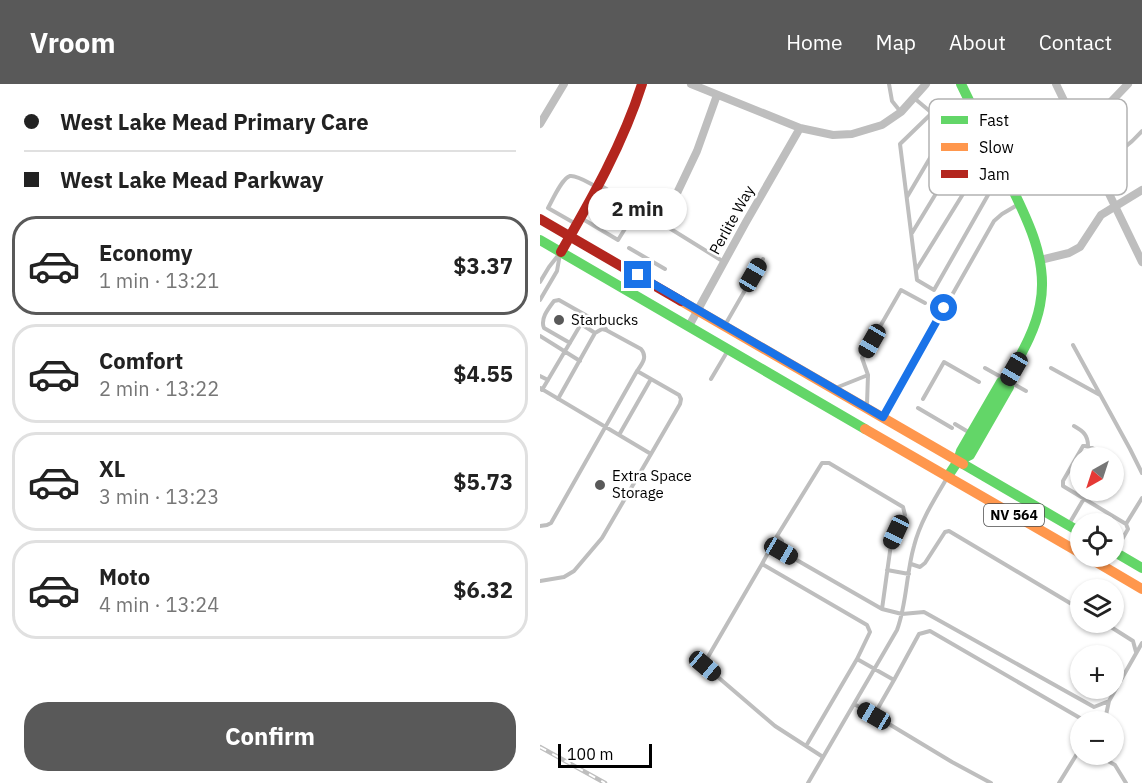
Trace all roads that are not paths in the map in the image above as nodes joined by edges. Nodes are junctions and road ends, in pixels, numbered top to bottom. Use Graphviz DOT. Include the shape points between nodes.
graph roads {
  1 [pos="564,84"];
  2 [pos="642,84"];
  3 [pos="691,84"];
  4 [pos="889,84"];
  5 [pos="926,84"];
  6 [pos="962,84"];
  7 [pos="1067,84"];
  8 [pos="1128,84"];
  9 [pos="1057,86"];
  10 [pos="717,94"];
  11 [pos="914,98"];
  12 [pos="968,99"];
  13 [pos="1114,99"];
  14 [pos="929,110"];
  15 [pos="901,112"];
  16 [pos="929,116"];
  17 [pos="540,124"];
  18 [pos="800,128"];
  19 [pos="1142,132"];
  20 [pos="1127,146"];
  21 [pos="929,160"];
  22 [pos="597,189"];
  23 [pos="1142,190"];
  24 [pos="935,195"];
  25 [pos="962,195"];
  26 [pos="988,195"];
  27 [pos="1016,195"];
  28 [pos="1109,195"];
  29 [pos="907,197"];
  30 [pos="1020,204"];
  31 [pos="1115,207"];
  32 [pos="669,210"];
  33 [pos="540,219"];
  34 [pos="579,221"];
  35 [pos="911,234"];
  36 [pos="570,236"];
  37 [pos="540,240"];
  38 [pos="1138,244"];
  39 [pos="629,248"];
  40 [pos="561,252"];
  41 [pos="763,259"];
  42 [pos="1040,260"];
  43 [pos="724,262"];
  44 [pos="1142,262"];
  45 [pos="665,269"];
  46 [pos="916,270"];
  47 [pos="540,282"];
  48 [pos="540,300"];
  49 [pos="925,303"];
  50 [pos="699,310"];
  51 [pos="689,326"];
  52 [pos="725,326"];
  53 [pos="606,330"];
  54 [pos="596,333"];
  55 [pos="540,336"];
  56 [pos="570,343"];
  57 [pos="1073,345"];
  58 [pos="728,349"];
  59 [pos="565,352"];
  60 [pos="580,361"];
  61 [pos="985,368"];
  62 [pos="1051,368"];
  63 [pos="638,371"];
  64 [pos="868,375"];
  65 [pos="540,376"];
  66 [pos="651,379"];
  67 [pos="711,379"];
  68 [pos="548,380"];
  69 [pos="1007,380"];
  70 [pos="979,382"];
  71 [pos="833,388"];
  72 [pos="541,389"];
  73 [pos="1026,391"];
  74 [pos="1101,395"];
  75 [pos="558,399"];
  76 [pos="923,399"];
  77 [pos="866,408"];
  78 [pos="918,408"];
  79 [pos="883,417"];
  80 [pos="1074,426"];
  81 [pos="606,427"];
  82 [pos="971,433"];
  83 [pos="619,435"];
  84 [pos="1088,446"];
  85 [pos="1084,447"];
  86 [pos="651,454"];
  87 [pos="958,461"];
  88 [pos="1070,469"];
  89 [pos="1142,473"];
  90 [pos="948,476"];
  91 [pos="1070,490"];
  92 [pos="1142,498"];
  93 [pos="1083,501"];
  94 [pos="1087,501"];
  95 [pos="1126,524"];
  96 [pos="1068,525"];
  97 [pos="540,526"];
  98 [pos="777,536"];
  99 [pos="1124,536"];
  100 [pos="1070,547"];
  101 [pos="1124,558"];
  102 [pos="762,564"];
  103 [pos="911,564"];
  104 [pos="1105,567"];
  105 [pos="1142,568"];
  106 [pos="887,570"];
  107 [pos="909,574"];
  108 [pos="540,581"];
  109 [pos="1142,589"];
  110 [pos="1070,603"];
  111 [pos="882,609"];
  112 [pos="902,614"];
  113 [pos="1120,633"];
  114 [pos="1142,643"];
  115 [pos="1137,652"];
  116 [pos="857,659"];
  117 [pos="874,669"];
  118 [pos="894,680"];
  119 [pos="1109,701"];
  120 [pos="854,704"];
  121 [pos="1107,711"];
  122 [pos="1070,712"];
  123 [pos="874,716"];
  124 [pos="806,746"];
  125 [pos="824,757"];
  126 [pos="1070,765"];
  127 [pos="1115,765"];
  128 [pos="808,783"];
  129 [pos="992,783"];
  130 [pos="1059,783"];
  131 [pos="1126,783"];
  1 -- 17 [label="street"];
  2 -- 22 [label="main road" via="620,146"];
  3 -- 10 [label="street"];
  4 -- 15 [label="lane" via="892,101"];
  5 -- 11 [label="street"];
  6 -- 12 [label="main road"];
  7 -- 9 [label="lane"];
  8 -- 13 [label="street"];
  10 -- 18 [label="street"];
  10 -- 32 [label="street"];
  11 -- 14 [label="lane"];
  11 -- 15 [label="street"];
  15 -- 18 [label="street" via="882,125 852,134 833,135"];
  16 -- 29 [label="lane" via="900,144"];
  18 -- 43 [label="street, Perlite Way"];
  19 -- 20 [label="lane"];
  21 -- 29 [label="lane"];
  22 -- 34 [label="main road"];
  22 -- 34 [label="lane" via="570,176 561,185 549,208"];
  22 -- 34 [label="lane" via="630,219 618,240"];
  22 -- 43 [label="lane"];
  23 -- 31 [label="street"];
  24 -- 35 [label="lane"];
  25 -- 46 [label="lane"];
  26 -- 46 [label="lane" via="934,291 917,280"];
  27 -- 30 [label="main road"];
  28 -- 31 [label="street"];
  29 -- 35 [label="lane"];
  30 -- 42 [label="main road"];
  30 -- 79 [label="lane" via="994,221"];
  31 -- 38 [label="street"];
  31 -- 42 [label="street" via="1101,216 1080,247"];
  33 -- 36 [label="main road, NV 564"];
  34 -- 36 [label="main road"];
  35 -- 46 [label="lane"];
  36 -- 40 [label="main road"];
  36 -- 50 [label="main road, NV 564"];
  37 -- 40 [label="main road, NV 564"];
  38 -- 44 [label="street"];
  39 -- 45 [label="lane"];
  40 -- 47 [label="lane"];
  40 -- 48 [label="lane" via="557,271"];
  40 -- 51 [label="main road, NV 564"];
  41 -- 52 [label="lane"];
  42 -- 69 [label="main road" via="1043,289 1038,318"];
  43 -- 50 [label="street, Perlite Way"];
  49 -- 64 [label="lane" via="901,290 862,358"];
  50 -- 51 [label="street, Perlite Way"];
  50 -- 52 [label="main road, NV 564"];
  51 -- 58 [label="main road, NV 564"];
  52 -- 71 [label="main road, NV 564"];
  53 -- 54 [label="lane"];
  53 -- 56 [label="lane" via="559,300 554,301 542,325"];
  53 -- 63 [label="lane" via="643,352"];
  54 -- 56 [label="lane" via="581,324"];
  54 -- 60 [label="lane"];
  55 -- 59 [label="lane"];
  56 -- 59 [label="lane"];
  57 -- 74 [label="lane"];
  58 -- 67 [label="lane"];
  58 -- 90 [label="main road, NV 564"];
  59 -- 60 [label="lane"];
  59 -- 68 [label="lane"];
  60 -- 75 [label="lane"];
  61 -- 69 [label="lane"];
  62 -- 74 [label="lane"];
  63 -- 66 [label="lane"];
  63 -- 81 [label="lane"];
  64 -- 71 [label="lane"];
  64 -- 77 [label="lane"];
  65 -- 68 [label="lane"];
  66 -- 83 [label="lane"];
  66 -- 86 [label="lane" via="681,399"];
  68 -- 72 [label="lane"];
  69 -- 73 [label="lane"];
  69 -- 82 [label="main road" via="1001,382"];
  69 -- 87 [label="main road" via="1009,387 970,455"];
  70 -- 76 [label="lane" via="944,362"];
  71 -- 77 [label="main road, NV 564"];
  72 -- 75 [label="lane"];
  74 -- 89 [label="lane"];
  75 -- 81 [label="lane"];
  77 -- 79 [label="main road, NV 564"];
  78 -- 82 [label="lane"];
  79 -- 87 [label="main road, NV 564"];
  80 -- 84 [label="lane" via="1084,433"];
  81 -- 83 [label="lane"];
  81 -- 97 [label="lane" via="551,523"];
  82 -- 87 [label="main road"];
  83 -- 86 [label="lane"];
  84 -- 85 [label="lane"];
  86 -- 108 [label="lane" via="602,538 574,571"];
  87 -- 90 [label="main road"];
  87 -- 96 [label="main road, NV 564"];
  88 -- 91 [label="lane" via="1062,484"];
  90 -- 100 [label="main road, NV 564"];
  90 -- 103 [label="lane" via="923,520"];
  92 -- 95 [label="lane"];
  93 -- 96 [label="lane"];
  94 -- 95 [label="lane"];
  95 -- 99 [label="lane"];
  98 -- 102 [label="lane"];
  98 -- 106 [label="lane" via="822,463 829,463 903,507 905,515 891,544"];
  98 -- 111 [label="lane" via="782,541 781,551"];
  101 -- 105 [label="main road"];
  102 -- 116 [label="lane" via="867,625 870,632"];
  102 -- 124 [label="lane" via="705,666 775,726"];
  103 -- 107 [label="lane"];
  103 -- 110 [label="lane" via="920,567 926,563 949,531"];
  104 -- 109 [label="main road"];
  106 -- 107 [label="lane"];
  106 -- 111 [label="lane"];
  107 -- 112 [label="lane"];
  111 -- 112 [label="lane"];
  112 -- 117 [label="lane"];
  112 -- 119 [label="lane" via="924,612 1094,707"];
  113 -- 115 [label="lane" via="1133,641"];
  114 -- 115 [label="lane"];
  115 -- 119 [label="lane"];
  116 -- 117 [label="lane"];
  116 -- 124 [label="lane"];
  117 -- 118 [label="lane"];
  117 -- 120 [label="lane"];
  118 -- 122 [label="lane" via="919,634 930,631"];
  118 -- 123 [label="lane"];
  119 -- 121 [label="lane"];
  120 -- 123 [label="lane"];
  120 -- 125 [label="lane"];
  123 -- 129 [label="lane"];
  124 -- 125 [label="lane"];
  125 -- 128 [label="lane"];
  126 -- 130 [label="lane"];
  127 -- 131 [label="lane"];
}
